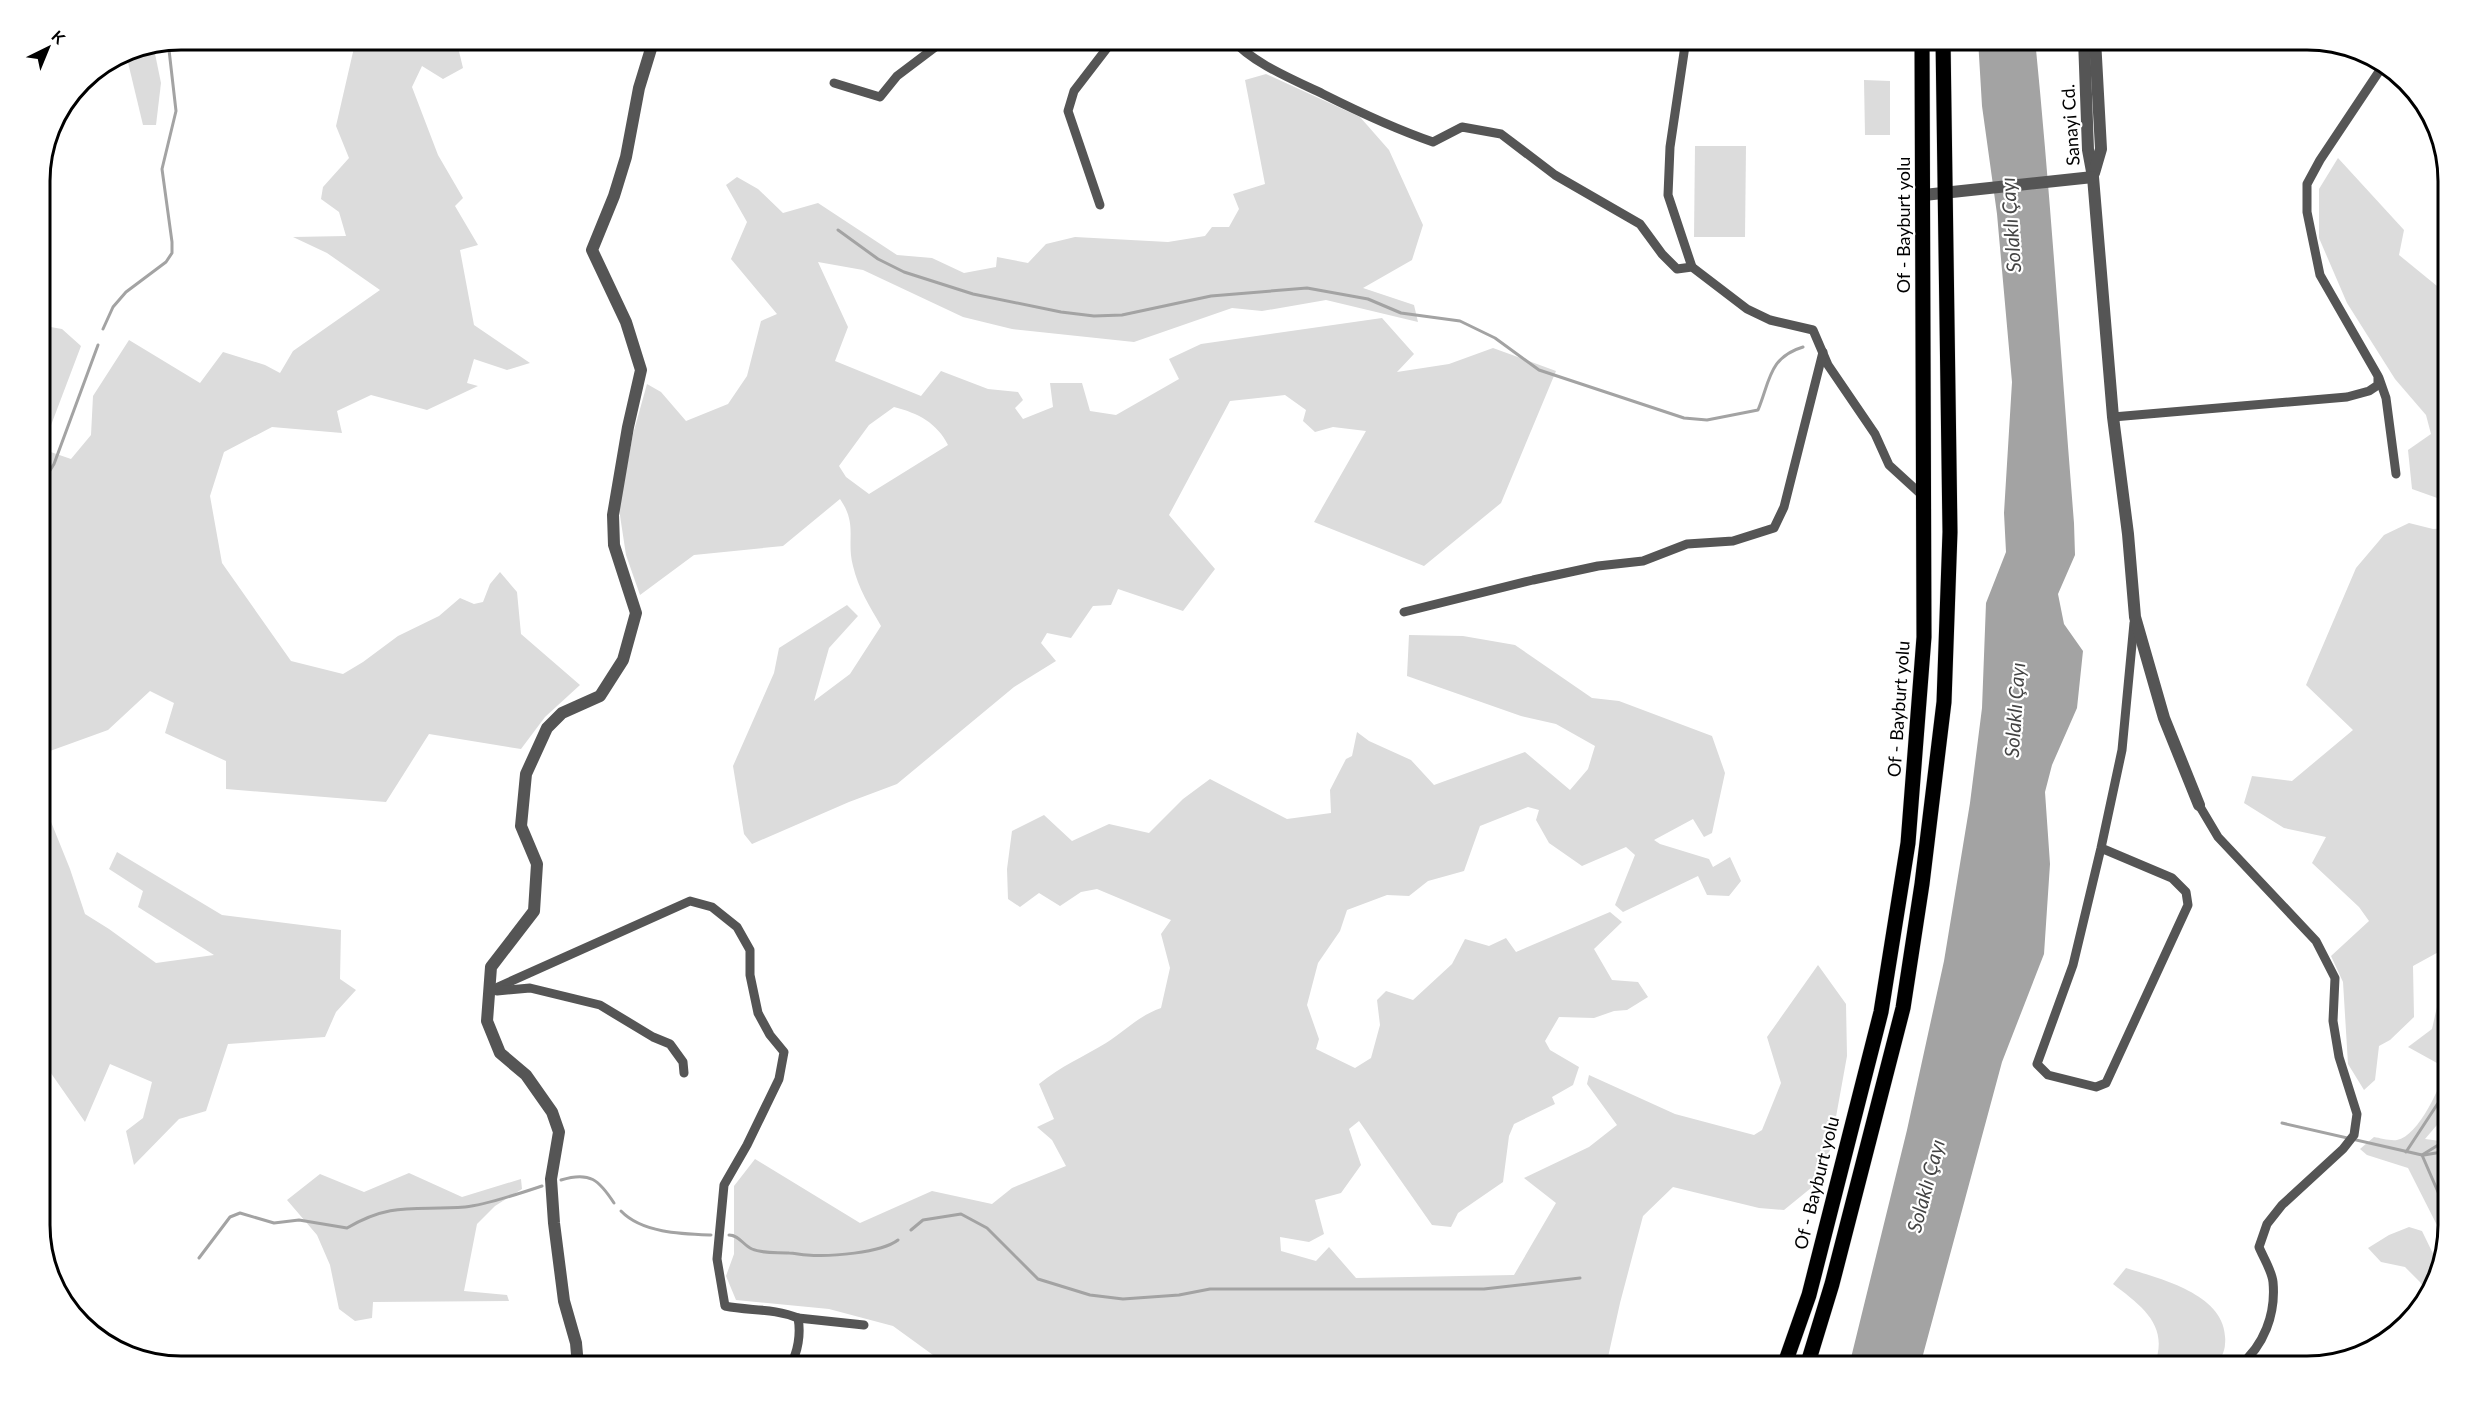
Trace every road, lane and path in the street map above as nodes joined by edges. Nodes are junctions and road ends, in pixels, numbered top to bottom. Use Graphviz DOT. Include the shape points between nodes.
graph roads {
  1 [pos="651,50"];
  2 [pos="931,50"];
  3 [pos="1106,50"];
  4 [pos="1242,50"];
  5 [pos="1684,50"];
  6 [pos="1922,50"];
  7 [pos="1944,50"];
  8 [pos="2084,50"];
  9 [pos="2096,50"];
  10 [pos="2379,72"];
  11 [pos="834,83"];
  12 [pos="2093,177"];
  13 [pos="1951,193"];
  14 [pos="1924,195"];
  15 [pos="1100,205"];
  16 [pos="1692,267"];
  17 [pos="1823,352"];
  18 [pos="2378,376"];
  19 [pos="2113,417"];
  20 [pos="2396,474"];
  21 [pos="1924,496"];
  22 [pos="1404,612"];
  23 [pos="2135,617"];
  24 [pos="2199,805"];
  25 [pos="2101,848"];
  26 [pos="489,992"];
  27 [pos="684,1073"];
  28 [pos="798,1318"];
  29 [pos="864,1325"];
  30 [pos="577,1355"];
  31 [pos="796,1355"];
  32 [pos="1788,1355"];
  33 [pos="1810,1355"];
  34 [pos="2250,1355"];
  1 -- 26 [label="street" via="623,167 592,250 626,322 641,370 613,515 614,544 636,613 623,660 600,696 562,713 547,728 526,774 521,826 537,864 534,911 491,967"];
  2 -- 11 [label="street" via="897,76 880,97"];
  3 -- 15 [label="street" via="1074,91 1068,111"];
  4 -- 16 [label="street" via="1399,131 1433,142 1462,128 1501,134 1555,175 1640,224 1677,269"];
  5 -- 16 [label="street" via="1670,147 1668,195"];
  6 -- 14 [label="highway, Of - Bayburt yolu"];
  7 -- 13 [label="highway"];
  8 -- 12 [label="street, Sanayi Cd." via="2088,150"];
  9 -- 12 [label="street, Sanayi Cd." via="2101,149"];
  10 -- 18 [label="street" via="2307,184 2307,213 2320,275"];
  12 -- 13 [label="street"];
  12 -- 19 [label="street"];
  13 -- 14 [label="street"];
  13 -- 33 [label="highway" via="1944,702 1923,884 1903,1008"];
  14 -- 21 [label="highway, Of - Bayburt yolu"];
  16 -- 17 [label="street" via="1747,309 1770,320 1813,330"];
  17 -- 21 [label="street" via="1847,396 1875,434 1889,465"];
  17 -- 22 [label="street" via="1784,507 1774,528 1732,541 1687,544 1643,561 1598,566"];
  18 -- 19 [label="street" via="2378,385 2347,397"];
  18 -- 20 [label="street" via="2386,398"];
  19 -- 23 [label="street"];
  21 -- 32 [label="highway, Of - Bayburt yolu" via="1924,637 1908,843 1881,1012 1809,1295"];
  23 -- 24 [label="street" via="2164,718"];
  23 -- 25 [label="street" via="2122,750"];
  24 -- 34 [label="street" via="2218,837 2316,942 2335,978 2333,1021 2339,1057 2357,1114 2354,1135 2343,1149 2267,1224 2259,1247 2273,1280 2270,1320"];
  25 -- 25 [label="street" via="2073,965 2037,1064 2048,1075 2097,1087 2106,1083 2188,905 2186,892 2172,878"];
  26 -- 27 [label="street" via="530,988 600,1005 670,1044 683,1062"];
  26 -- 28 [label="street" via="690,901 712,907 737,927 750,950 750,975 758,1013 784,1052 779,1079 724,1185 717,1259 724,1306 780,1311"];
  26 -- 30 [label="street" via="486,1021 500,1053 526,1075 552,1112 559,1132 551,1179 554,1223 564,1301"];
  28 -- 29 [label="street"];
  28 -- 31 [label="street"];
}
